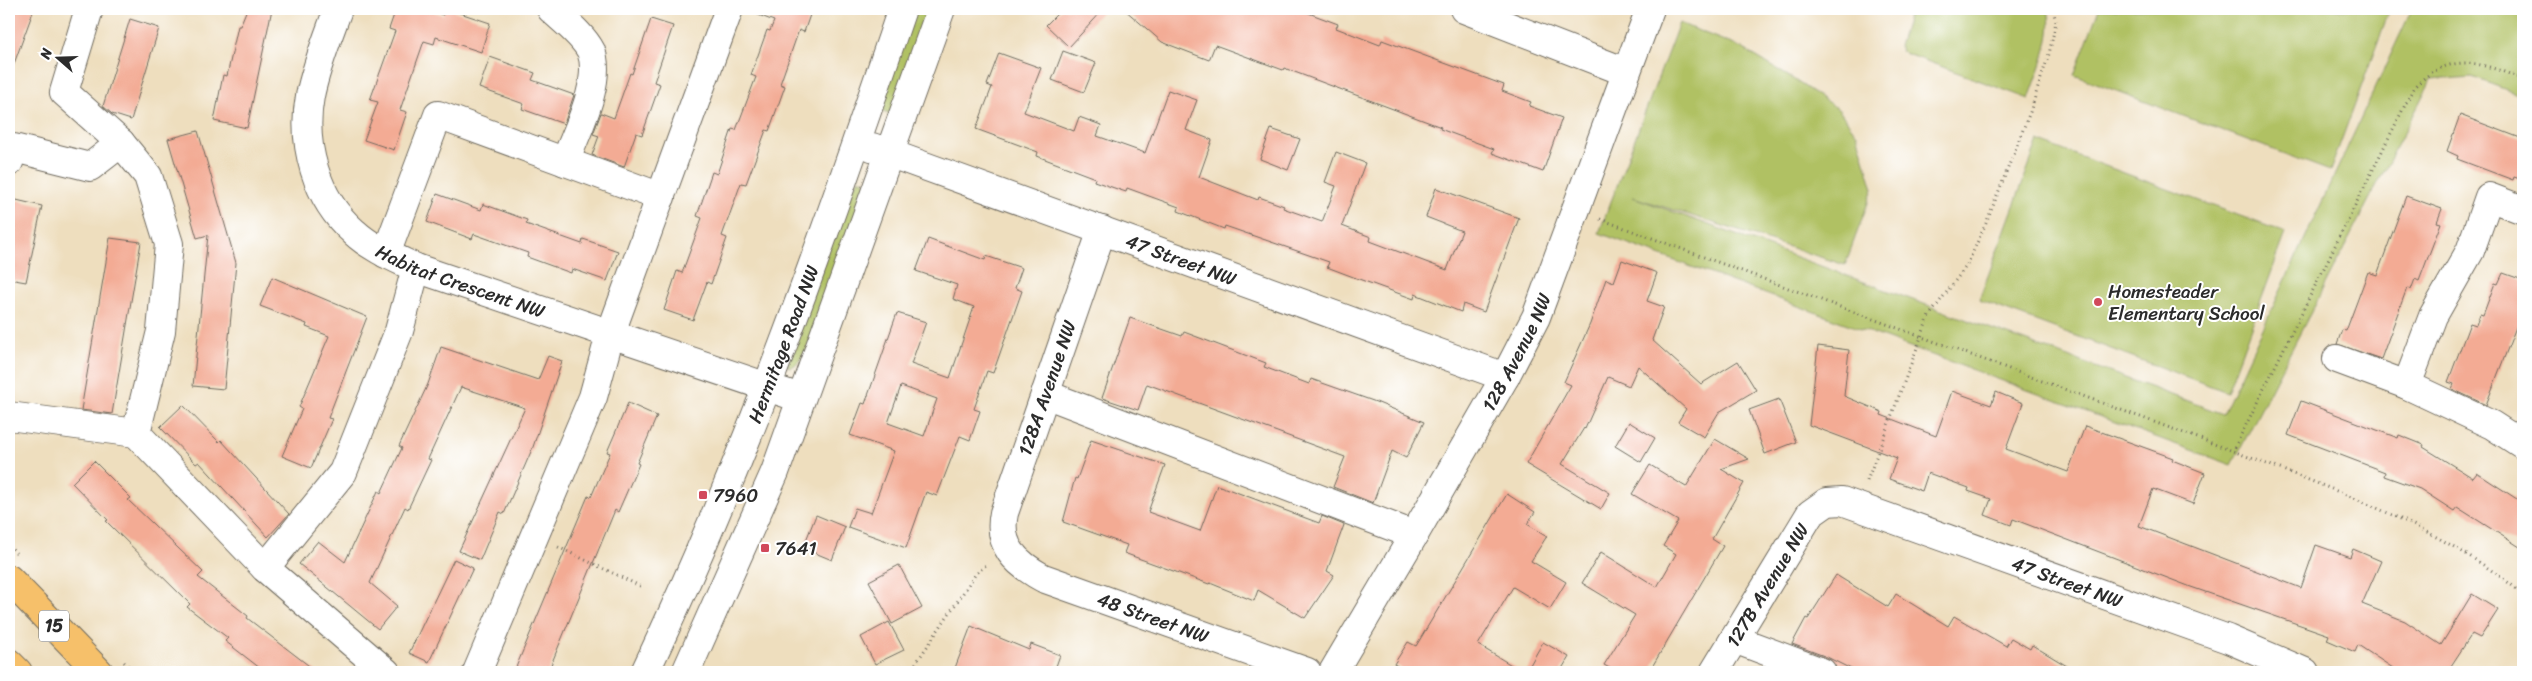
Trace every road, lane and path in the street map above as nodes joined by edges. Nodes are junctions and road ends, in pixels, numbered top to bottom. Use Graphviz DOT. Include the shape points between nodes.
graph roads {
  1 [pos="89,9"];
  2 [pos="338,9"];
  3 [pos="551,9"];
  4 [pos="728,9"];
  5 [pos="902,9"];
  6 [pos="941,9"];
  7 [pos="1464,9"];
  8 [pos="1650,9"];
  9 [pos="2053,9"];
  10 [pos="1626,72"];
  11 [pos="2523,79"];
  12 [pos="857,141"];
  13 [pos="120,144"];
  14 [pos="889,153"];
  15 [pos="9,162"];
  16 [pos="565,162"];
  17 [pos="661,197"];
  18 [pos="1576,210"];
  19 [pos="2523,210"];
  20 [pos="1102,230"];
  21 [pos="386,254"];
  22 [pos="416,268"];
  23 [pos="610,335"];
  24 [pos="1921,336"];
  25 [pos="2337,359"];
  26 [pos="1505,377"];
  27 [pos="2407,385"];
  28 [pos="766,387"];
  29 [pos="1045,394"];
  30 [pos="800,398"];
  31 [pos="9,416"];
  32 [pos="136,434"];
  33 [pos="2523,445"];
  34 [pos="2233,451"];
  35 [pos="1827,502"];
  36 [pos="1858,506"];
  37 [pos="1414,535"];
  38 [pos="534,536"];
  39 [pos="1006,548"];
  40 [pos="266,568"];
  41 [pos="9,579"];
  42 [pos="642,587"];
  43 [pos="2523,594"];
  44 [pos="1734,639"];
  45 [pos="2265,664"];
  46 [pos="99,672"];
  47 [pos="386,672"];
  48 [pos="477,672"];
  49 [pos="645,672"];
  50 [pos="686,672"];
  51 [pos="910,672"];
  52 [pos="1308,672"];
  53 [pos="1333,672"];
  54 [pos="1714,672"];
  55 [pos="1822,672"];
  56 [pos="2305,672"];
  1 -- 13 [label="street" via="64,92"];
  2 -- 21 [label="street, Habitat Crescent NW" via="310,98 308,133 311,156 318,182 331,206 354,232"];
  3 -- 16 [label="street" via="590,50 595,71 586,108"];
  4 -- 17 [label="street"];
  5 -- 12 [label="street, Hermitage Road NW"];
  6 -- 14 [label="street, Hermitage Road NW"];
  7 -- 10 [label="street"];
  8 -- 10 [label="street, 128 Avenue NW"];
  9 -- 24 [label="path" via="2056,22 2049,54 1987,221 1967,265 1929,316"];
  10 -- 18 [label="street, 128 Avenue NW"];
  11 -- 34 [label="path" via="2468,61 2427,74 2414,87"];
  12 -- 14 [label="street, 47 Street NW"];
  12 -- 28 [label="street, Hermitage Road NW"];
  13 -- 15 [label="street" via="90,167 14,148"];
  13 -- 32 [label="street" via="148,176 169,244 161,330"];
  14 -- 20 [label="street, 47 Street NW"];
  14 -- 30 [label="street, Hermitage Road NW"];
  16 -- 17 [label="street"];
  16 -- 21 [label="street" via="438,115"];
  17 -- 23 [label="street"];
  18 -- 24 [label="path"];
  18 -- 26 [label="street, 128 Avenue NW" via="1536,317"];
  19 -- 27 [label="street" via="2489,198 2470,251 2433,316"];
  20 -- 26 [label="street, 47 Street NW"];
  20 -- 29 [label="street, 128A Avenue NW"];
  21 -- 22 [label="street, Habitat Crescent NW"];
  22 -- 23 [label="street, Habitat Crescent NW"];
  22 -- 40 [label="street" via="399,331 343,472"];
  23 -- 28 [label="street, Habitat Crescent NW"];
  23 -- 38 [label="street" via="593,397"];
  24 -- 34 [label="path"];
  24 -- 36 [label="path"];
  25 -- 27 [label="street"];
  26 -- 37 [label="street, 128 Avenue NW"];
  27 -- 33 [label="street" via="2492,425"];
  28 -- 30 [label="street, Habitat Crescent NW"];
  28 -- 49 [label="street, Hermitage Road NW" via="695,562"];
  29 -- 37 [label="street"];
  29 -- 39 [label="street, 128A Avenue NW" via="1004,513 1002,525"];
  30 -- 50 [label="street, Hermitage Road NW" via="764,497"];
  31 -- 32 [label="street"];
  32 -- 40 [label="street"];
  34 -- 43 [label="path" via="2403,520 2474,559"];
  35 -- 36 [label="street, 47 Street NW" via="1842,501"];
  35 -- 44 [label="street, 127B Avenue NW" via="1817,507 1802,526"];
  36 -- 45 [label="street, 47 Street NW"];
  37 -- 53 [label="street, 128 Avenue NW"];
  38 -- 42 [label="path"];
  38 -- 48 [label="street"];
  39 -- 51 [label="path" via="975,575"];
  39 -- 52 [label="street, 48 Street NW" via="1028,570 1043,578"];
  40 -- 47 [label="street"];
  41 -- 46 [label="main road, 15"];
  44 -- 54 [label="street, 127B Avenue NW"];
  44 -- 55 [label="street"];
  45 -- 56 [label="street, 47 Street NW"];
}
